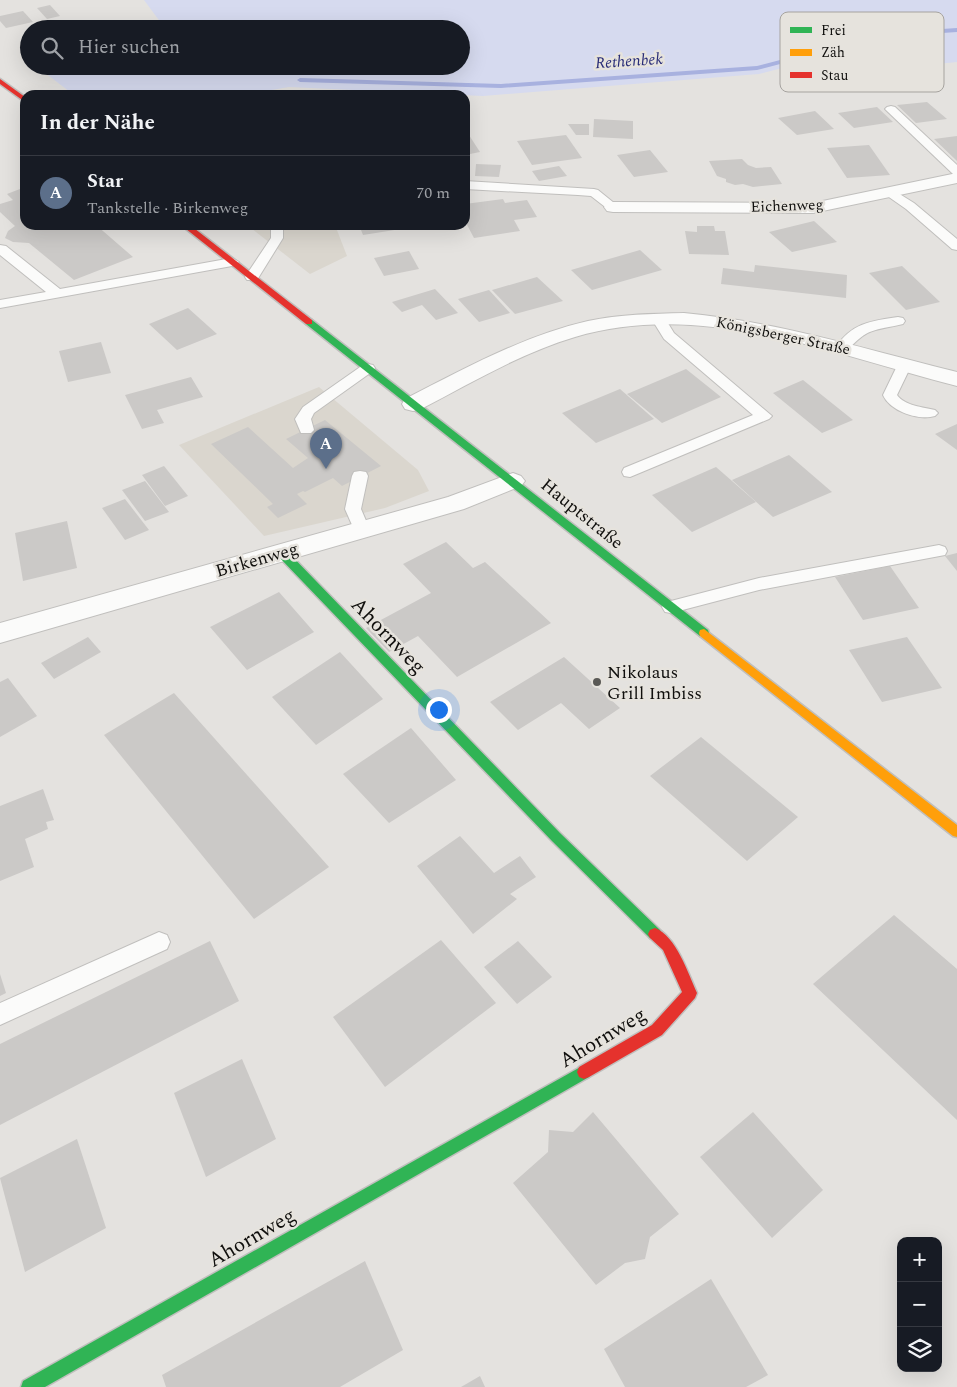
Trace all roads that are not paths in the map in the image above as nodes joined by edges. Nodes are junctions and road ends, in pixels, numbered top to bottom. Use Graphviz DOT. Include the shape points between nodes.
graph roads {
  1 [pos="0,81"];
  2 [pos="20,96"];
  3 [pos="891,109"];
  4 [pos="957,171"];
  5 [pos="957,178"];
  6 [pos="470,185"];
  7 [pos="890,192"];
  8 [pos="614,206"];
  9 [pos="191,230"];
  10 [pos="276,230"];
  11 [pos="957,246"];
  12 [pos="1,249"];
  13 [pos="232,262"];
  14 [pos="252,277"];
  15 [pos="56,293"];
  16 [pos="0,304"];
  17 [pos="658,318"];
  18 [pos="898,321"];
  19 [pos="842,348"];
  20 [pos="904,366"];
  21 [pos="368,368"];
  22 [pos="957,379"];
  23 [pos="413,404"];
  24 [pos="930,413"];
  25 [pos="306,430"];
  26 [pos="630,472"];
  27 [pos="360,476"];
  28 [pos="513,481"];
  29 [pos="362,530"];
  30 [pos="939,551"];
  31 [pos="282,553"];
  32 [pos="671,608"];
  33 [pos="0,633"];
  34 [pos="957,832"];
  35 [pos="159,942"];
  36 [pos="0,1014"];
  37 [pos="28,1387"];
  1 -- 2 [label="main road"];
  3 -- 4 [label="lane"];
  5 -- 7 [label="street, Eichenweg"];
  6 -- 8 [label="lane" via="578,191 594,194"];
  7 -- 8 [label="street, Eichenweg" via="813,208"];
  7 -- 11 [label="lane"];
  9 -- 13 [label="main road, Hauptstraße"];
  10 -- 14 [label="lane" via="277,238"];
  12 -- 15 [label="lane"];
  13 -- 14 [label="main road, Hauptstraße"];
  13 -- 15 [label="lane"];
  14 -- 21 [label="main road, Hauptstraße"];
  15 -- 16 [label="lane"];
  17 -- 19 [label="street, Königsberger Straße" via="734,323"];
  17 -- 23 [label="street, Königsberger Straße" via="610,323 554,337"];
  17 -- 26 [label="lane" via="669,336 764,416"];
  18 -- 19 [label="lane" via="862,327"];
  19 -- 20 [label="street, Königsberger Straße"];
  20 -- 22 [label="street, Königsberger Straße"];
  20 -- 24 [label="lane" via="890,394 893,401 912,410"];
  21 -- 23 [label="main road, Hauptstraße"];
  21 -- 25 [label="lane" via="308,410 303,419"];
  23 -- 28 [label="main road, Hauptstraße"];
  27 -- 29 [label="lane" via="353,509"];
  28 -- 29 [label="street, Birkenweg" via="456,503"];
  28 -- 32 [label="main road, Hauptstraße"];
  29 -- 31 [label="street, Birkenweg"];
  30 -- 32 [label="lane" via="759,584"];
  31 -- 33 [label="street, Birkenweg"];
  31 -- 37 [label="main road, Ahornweg" via="556,837 668,946 690,993 657,1030"];
  32 -- 34 [label="main road, Hauptstraße"];
  35 -- 36 [label="lane"];
}
